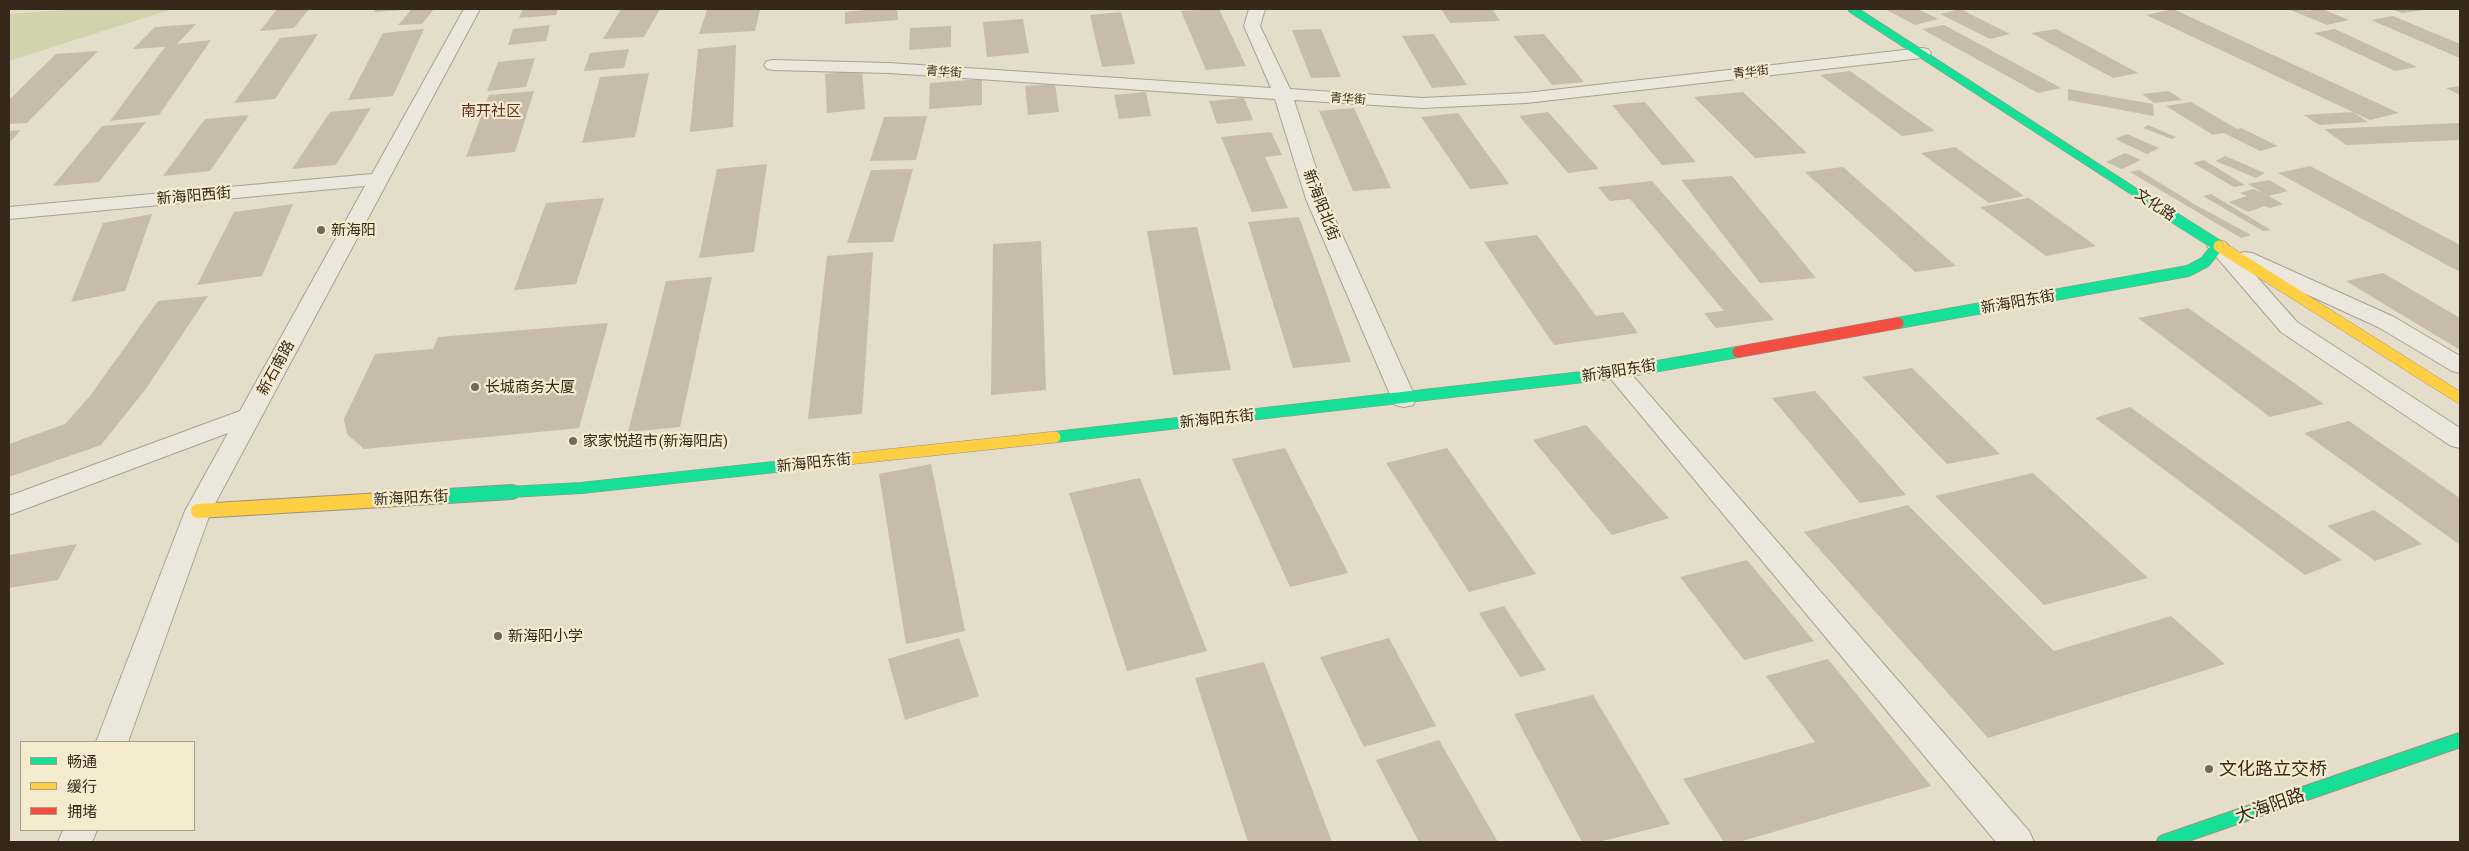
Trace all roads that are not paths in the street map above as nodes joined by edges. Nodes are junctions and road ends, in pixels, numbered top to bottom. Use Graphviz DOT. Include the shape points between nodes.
graph roads {
  1 [pos="472,9"];
  2 [pos="1257,9"];
  3 [pos="1852,9"];
  4 [pos="1922,53"];
  5 [pos="773,65"];
  6 [pos="1283,94"];
  7 [pos="379,179"];
  8 [pos="9,214"];
  9 [pos="2218,246"];
  10 [pos="2460,366"];
  11 [pos="1618,373"];
  12 [pos="2460,398"];
  13 [pos="1404,399"];
  14 [pos="250,416"];
  15 [pos="2460,440"];
  16 [pos="9,506"];
  17 [pos="198,511"];
  18 [pos="2460,740"];
  19 [pos="112,741"];
  20 [pos="2018,842"];
  21 [pos="2164,842"];
  1 -- 7 [label="street, 新石南路"];
  2 -- 6 [label="street, 新海阳北街" via="1252,26"];
  3 -- 4 [label="main road, 文化路"];
  4 -- 6 [label="street, 青华街" via="1526,98 1422,104"];
  4 -- 9 [label="main road, 文化路"];
  5 -- 6 [label="street, 青华街" via="889,68"];
  6 -- 13 [label="street, 新海阳北街" via="1316,199"];
  7 -- 8 [label="street, 新海阳西街"];
  7 -- 14 [label="street, 新石南路"];
  9 -- 10 [label="street" via="2386,322"];
  9 -- 11 [label="main road, 新海阳东街" via="2205,262 2188,271"];
  9 -- 12 [label="main road, 文化路"];
  9 -- 15 [label="street" via="2289,327"];
  11 -- 13 [label="main road, 新海阳东街"];
  11 -- 20 [label="street"];
  13 -- 17 [label="main road, 新海阳东街" via="581,488"];
  14 -- 16 [label="street"];
  14 -- 17 [label="street, 新石南路"];
  17 -- 19 [label="street, 新石南路"];
  18 -- 21 [label="main road, 大海阳路"];
}
